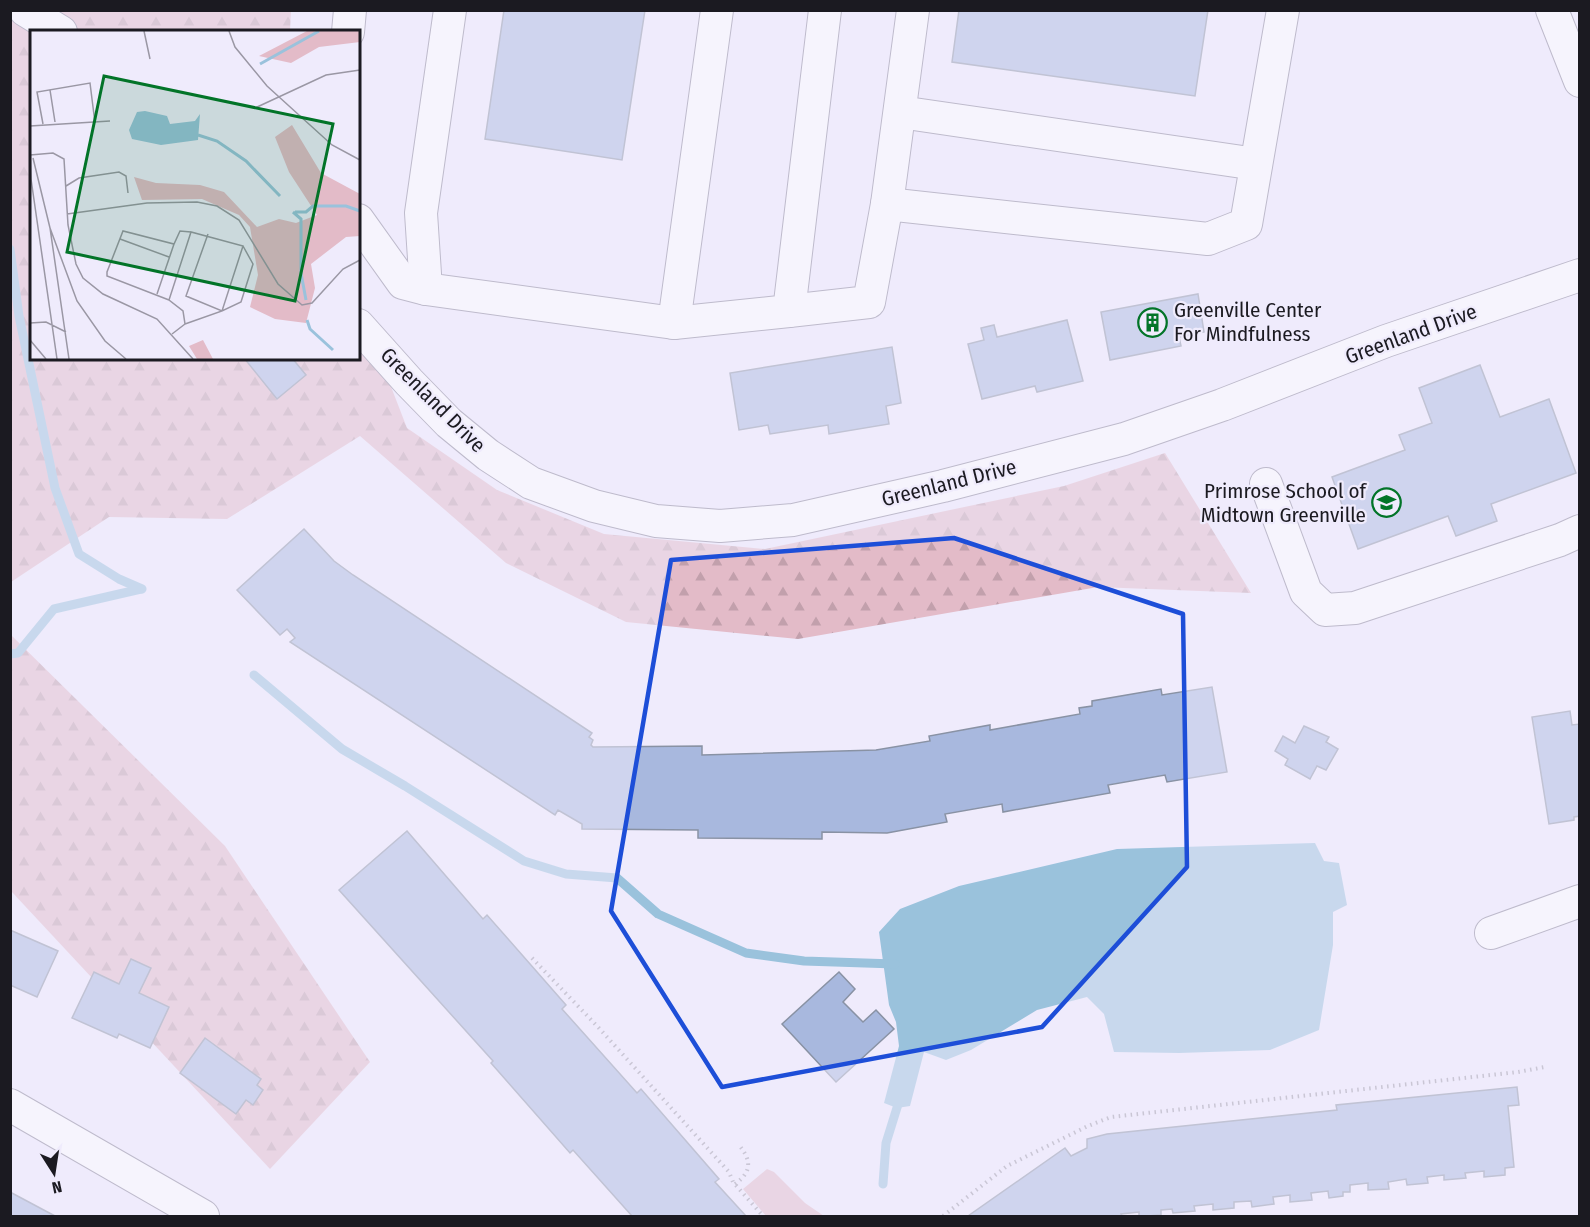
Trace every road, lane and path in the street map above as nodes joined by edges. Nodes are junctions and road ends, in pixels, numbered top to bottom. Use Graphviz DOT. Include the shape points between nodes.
graph roads {
  1 [pos="25,10"];
  2 [pos="350,10"];
  3 [pos="450,10"];
  4 [pos="717,10"];
  5 [pos="825,10"];
  6 [pos="913,10"];
  7 [pos="1283,10"];
  8 [pos="1552,10"];
  9 [pos="59,30"];
  10 [pos="348,30"];
  11 [pos="1580,81"];
  12 [pos="900,112"];
  13 [pos="1256,164"];
  14 [pos="887,204"];
  15 [pos="360,223"];
  16 [pos="1580,275"];
  17 [pos="426,289"];
  18 [pos="789,311"];
  19 [pos="674,323"];
  20 [pos="360,326"];
  21 [pos="1266,484"];
  22 [pos="1580,531"];
  23 [pos="1580,901"];
  24 [pos="1491,933"];
  25 [pos="532,958"];
  26 [pos="1545,1067"];
  27 [pos="10,1105"];
  28 [pos="738,1144"];
  29 [pos="735,1184"];
  30 [pos="203,1216"];
  31 [pos="763,1216"];
  32 [pos="943,1216"];
  1 -- 9 [label="street"];
  2 -- 10 [label="street"];
  3 -- 17 [label="street" via="421,213"];
  4 -- 19 [label="street"];
  5 -- 18 [label="street"];
  6 -- 12 [label="street"];
  7 -- 13 [label="street"];
  8 -- 11 [label="street"];
  12 -- 13 [label="street"];
  12 -- 14 [label="street"];
  13 -- 14 [label="street" via="1246,224 1208,239"];
  14 -- 18 [label="street" via="869,302"];
  15 -- 17 [label="street" via="403,283"];
  16 -- 20 [label="street, Greenland Drive" via="1386,341 1124,440 793,520 720,526 656,521 594,506 531,483 449,423"];
  17 -- 19 [label="street"];
  18 -- 19 [label="street"];
  21 -- 22 [label="street" via="1306,592 1325,610 1355,608"];
  23 -- 24 [label="street"];
  25 -- 29 [label="path" via="729,1172"];
  26 -- 32 [label="path" via="1111,1117 1007,1166"];
  27 -- 30 [label="street"];
  28 -- 29 [label="path" via="746,1153 748,1169"];
  29 -- 31 [label="path"];
}
